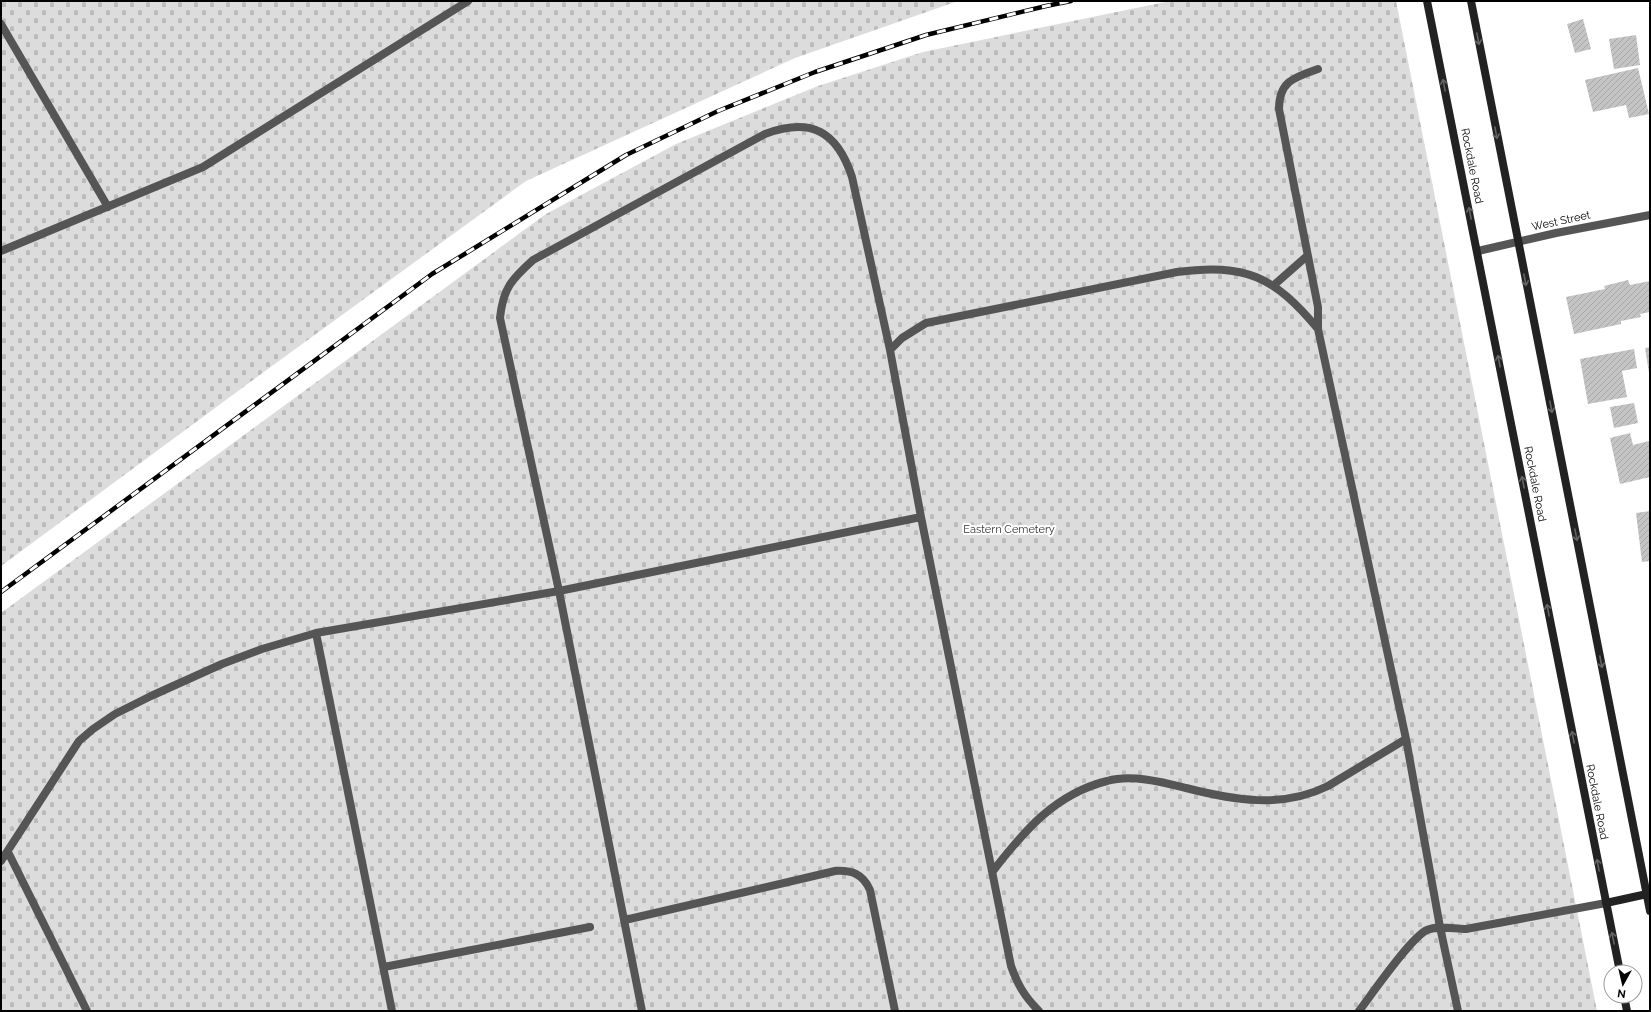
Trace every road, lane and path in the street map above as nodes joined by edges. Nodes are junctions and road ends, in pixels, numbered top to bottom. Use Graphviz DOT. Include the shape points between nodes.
graph roads {
  1 [pos="468,1"];
  2 [pos="1427,1"];
  3 [pos="1471,1"];
  4 [pos="1,24"];
  5 [pos="1318,69"];
  6 [pos="108,207"];
  7 [pos="1650,215"];
  8 [pos="1518,242"];
  9 [pos="1,251"];
  10 [pos="1478,251"];
  11 [pos="1307,256"];
  12 [pos="1274,285"];
  13 [pos="1318,329"];
  14 [pos="890,350"];
  15 [pos="921,517"];
  16 [pos="558,591"];
  17 [pos="316,633"];
  18 [pos="1406,739"];
  19 [pos="8,852"];
  20 [pos="1,861"];
  21 [pos="993,871"];
  22 [pos="1647,894"];
  23 [pos="1606,903"];
  24 [pos="1650,911"];
  25 [pos="625,920"];
  26 [pos="590,926"];
  27 [pos="1440,927"];
  28 [pos="1618,964"];
  29 [pos="384,967"];
  30 [pos="87,1011"];
  31 [pos="392,1011"];
  32 [pos="642,1011"];
  33 [pos="895,1011"];
  34 [pos="1039,1011"];
  35 [pos="1359,1011"];
  36 [pos="1458,1011"];
  1 -- 6 [label="street" via="202,167"];
  10 -- 2 [label="main road, Rockdale Road, one-way"];
  3 -- 8 [label="main road, one-way"];
  4 -- 6 [label="street"];
  5 -- 11 [label="street" via="1289,81 1282,89 1279,100"];
  6 -- 9 [label="street"];
  7 -- 8 [label="street, West Street"];
  8 -- 10 [label="street, West Street"];
  8 -- 22 [label="main road, one-way"];
  23 -- 10 [label="main road, Rockdale Road, one-way"];
  11 -- 12 [label="street"];
  11 -- 13 [label="street" via="1318,307"];
  12 -- 13 [label="street" via="1304,311"];
  12 -- 14 [label="street" via="1252,275 1226,270 1177,272 933,322 914,330"];
  13 -- 18 [label="street"];
  14 -- 15 [label="street"];
  14 -- 16 [label="street" via="847,160 827,135 813,128 799,126 766,134 533,260 513,278 504,293 500,318"];
  15 -- 16 [label="street"];
  15 -- 21 [label="street"];
  16 -- 17 [label="street"];
  16 -- 25 [label="street"];
  17 -- 19 [label="street" via="222,664 115,714 93,729 80,741"];
  17 -- 29 [label="street"];
  18 -- 21 [label="street" via="1328,786 1296,798 1249,800 1149,780 1108,780 1061,801 1042,815 1020,836"];
  18 -- 27 [label="street"];
  19 -- 20 [label="street"];
  19 -- 30 [label="street"];
  21 -- 34 [label="street" via="1011,966 1027,1000"];
  22 -- 23 [label="main road"];
  22 -- 24 [label="main road"];
  23 -- 27 [label="street" via="1466,929"];
  28 -- 23 [label="main road, Rockdale Road, one-way"];
  25 -- 32 [label="street"];
  25 -- 33 [label="street" via="835,871 852,872 861,876 870,890"];
  26 -- 29 [label="street"];
  27 -- 35 [label="street" via="1418,936"];
  27 -- 36 [label="street"];
  29 -- 31 [label="street"];
}
